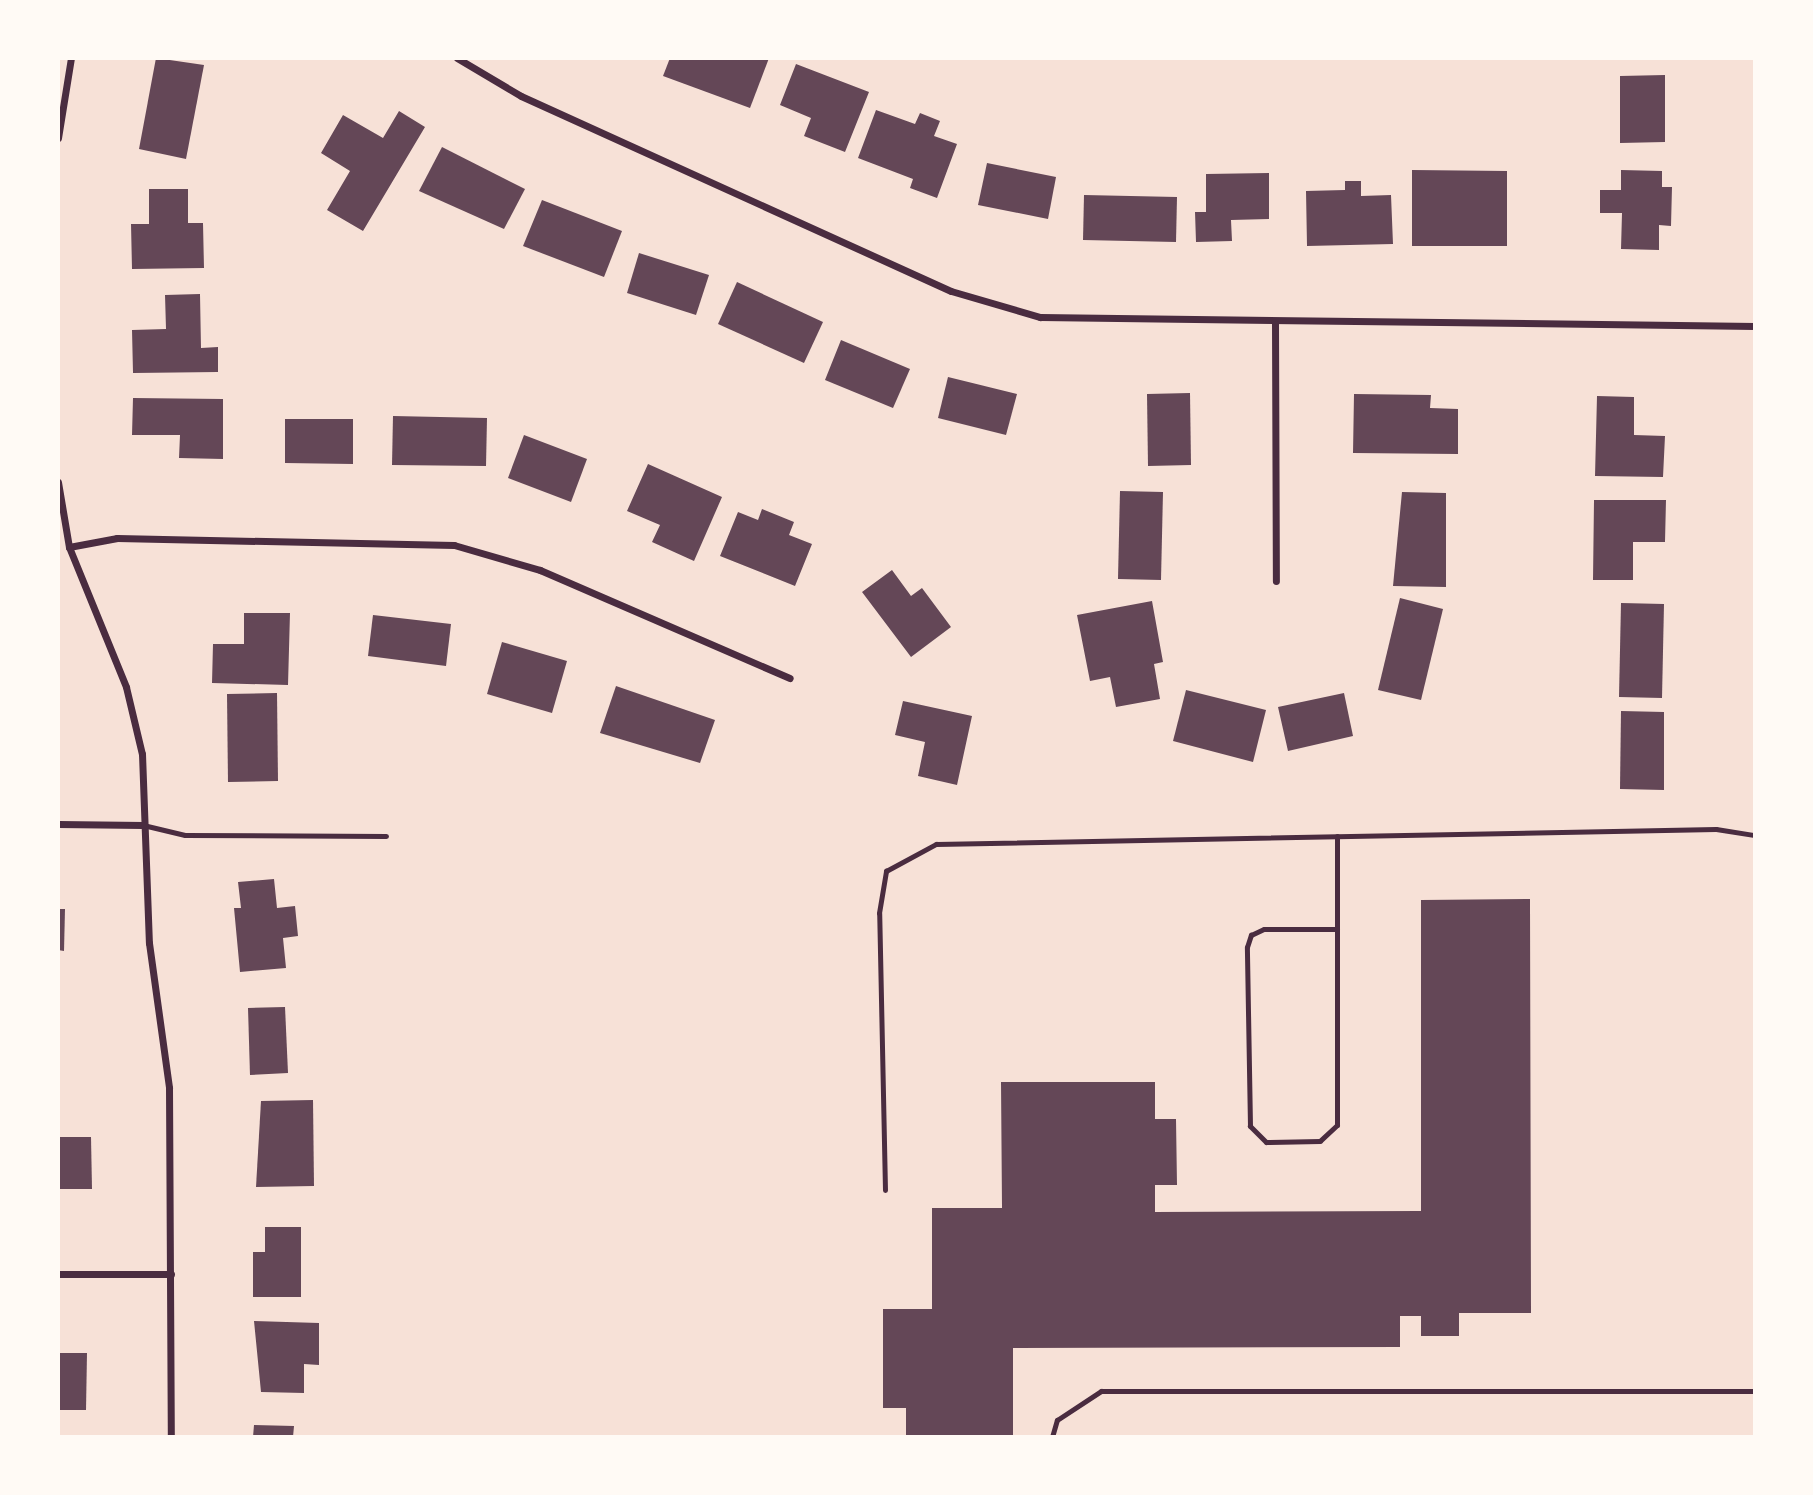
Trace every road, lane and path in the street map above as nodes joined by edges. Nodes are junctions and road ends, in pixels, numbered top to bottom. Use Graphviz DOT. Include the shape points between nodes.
graph roads {
  1 [pos="71,58"];
  2 [pos="457,58"];
  3 [pos="58,138"];
  4 [pos="1275,324"];
  5 [pos="1755,326"];
  6 [pos="58,482"];
  7 [pos="69,547"];
  8 [pos="1276,581"];
  9 [pos="790,678"];
  10 [pos="58,824"];
  11 [pos="143,825"];
  12 [pos="1755,835"];
  13 [pos="386,836"];
  14 [pos="1337,836"];
  15 [pos="1337,929"];
  16 [pos="885,1190"];
  17 [pos="171,1273"];
  18 [pos="58,1274"];
  19 [pos="1755,1391"];
  20 [pos="171,1437"];
  21 [pos="1052,1437"];
  1 -- 3 [label="street"];
  2 -- 4 [label="street" via="521,96 1000,308 1088,323"];
  4 -- 5 [label="street"];
  4 -- 8 [label="street"];
  6 -- 7 [label="street"];
  7 -- 9 [label="street" via="117,538 454,545 540,570"];
  7 -- 11 [label="street" via="136,720"];
  10 -- 11 [label="street"];
  11 -- 13 [label="lane" via="185,835"];
  11 -- 17 [label="street" via="149,943 169,1088"];
  12 -- 14 [label="lane" via="1716,829"];
  14 -- 15 [label="lane"];
  14 -- 16 [label="lane" via="936,844 886,871 879,913"];
  15 -- 15 [label="lane" via="1337,1125 1320,1141 1266,1142 1250,1126 1247,947 1251,935 1264,929"];
  17 -- 18 [label="street"];
  17 -- 20 [label="street"];
  19 -- 21 [label="lane" via="1101,1391 1057,1420"];
}
